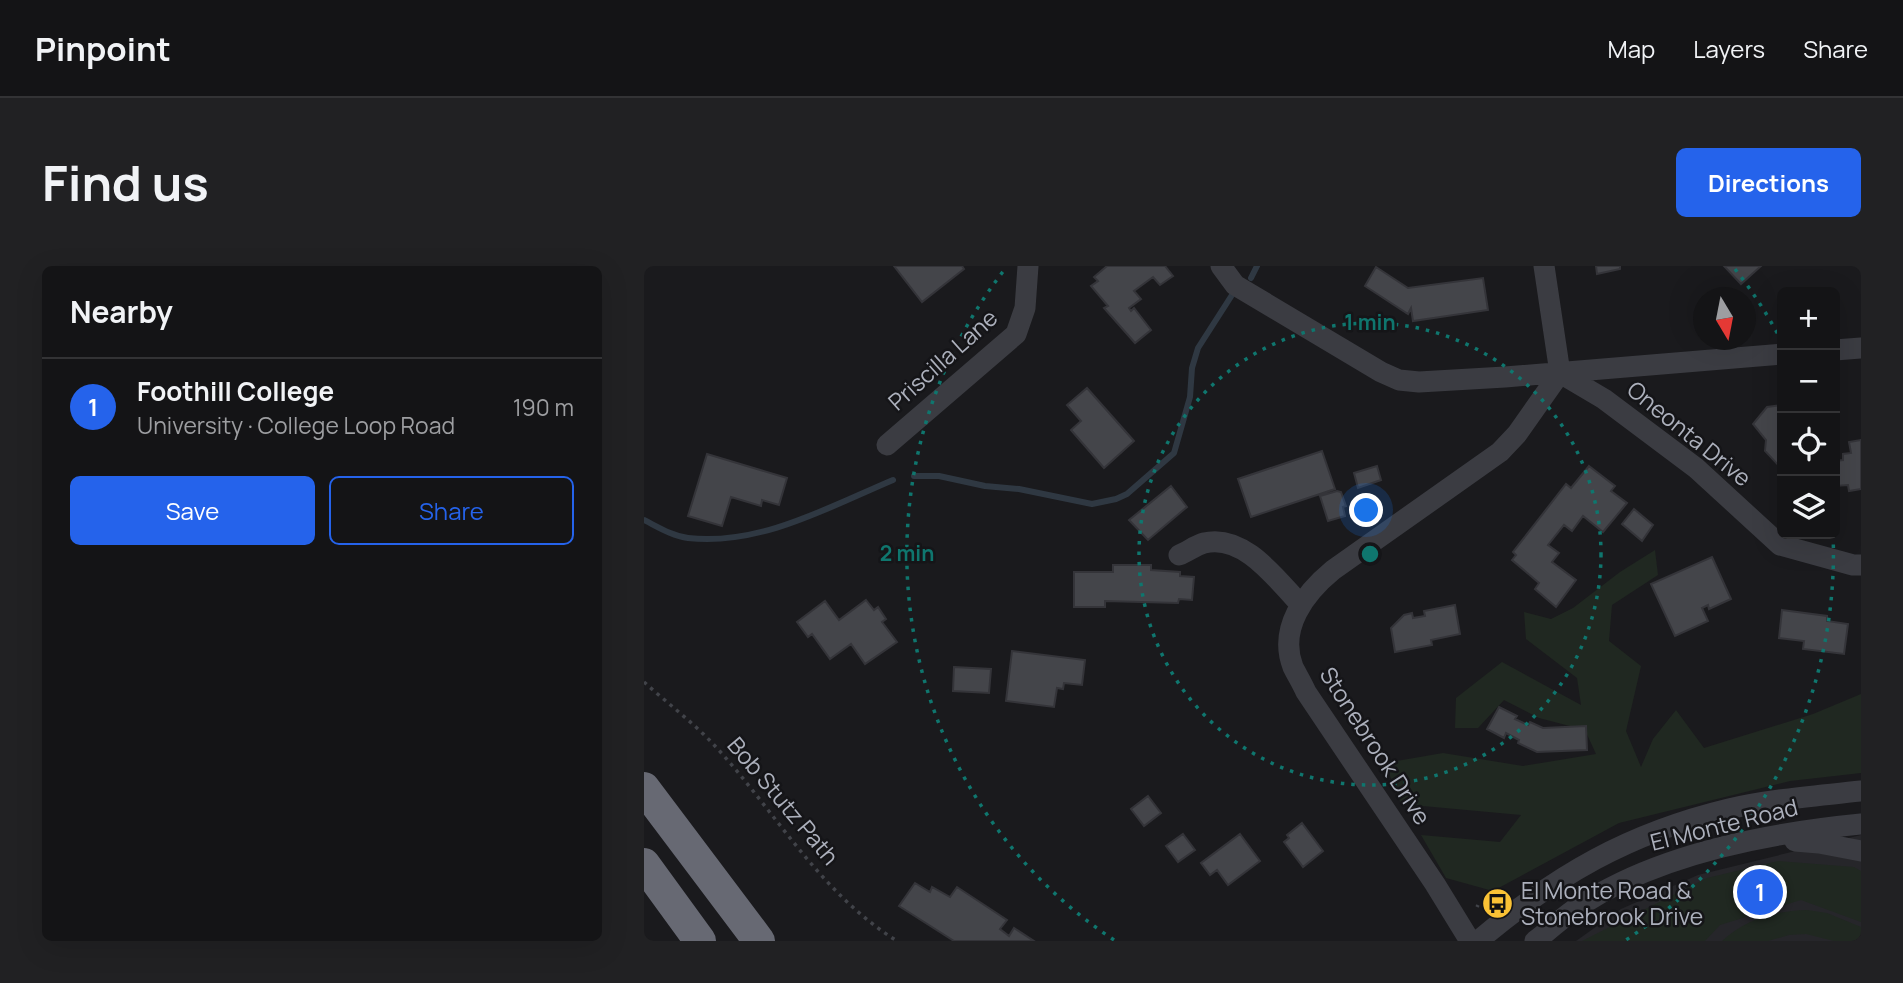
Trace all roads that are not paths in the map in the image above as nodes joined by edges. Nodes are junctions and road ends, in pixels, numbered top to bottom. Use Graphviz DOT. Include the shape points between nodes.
graph roads {
  1 [pos="1028,266"];
  2 [pos="1220,266"];
  3 [pos="1545,266"];
  4 [pos="1861,348"];
  5 [pos="1840,350"];
  6 [pos="1777,354"];
  7 [pos="1560,373"];
  8 [pos="887,445"];
  9 [pos="1179,555"];
  10 [pos="1861,565"];
  11 [pos="1301,605"];
  12 [pos="644,789"];
  13 [pos="1861,791"];
  14 [pos="1861,824"];
  15 [pos="1720,849"];
  16 [pos="1861,850"];
  17 [pos="644,864"];
  18 [pos="700,941"];
  19 [pos="760,941"];
  20 [pos="1470,941"];
  21 [pos="1478,941"];
  22 [pos="1535,941"];
  1 -- 8 [label="street, Priscilla Lane" via="1025,308 1016,334"];
  2 -- 7 [label="street" via="1235,285 1399,380"];
  3 -- 7 [label="street"];
  4 -- 5 [label="street"];
  6 -- 7 [label="street"];
  7 -- 10 [label="street, Oneonta Drive" via="1604,399 1696,468 1780,545"];
  7 -- 11 [label="street, Stonebrook Drive" via="1500,452 1333,570"];
  9 -- 11 [label="street" via="1205,543 1231,544 1257,560"];
  11 -- 20 [label="street, Stonebrook Drive" via="1289,633 1292,665"];
  12 -- 19 [label="highway"];
  13 -- 21 [label="street, El Monte Road" via="1731,809 1647,834 1566,874"];
  14 -- 15 [label="street, El Monte Road"];
  15 -- 16 [label="street" via="1791,841"];
  15 -- 22 [label="street, El Monte Road" via="1661,865 1620,884 1581,905"];
  17 -- 18 [label="highway"];
}
